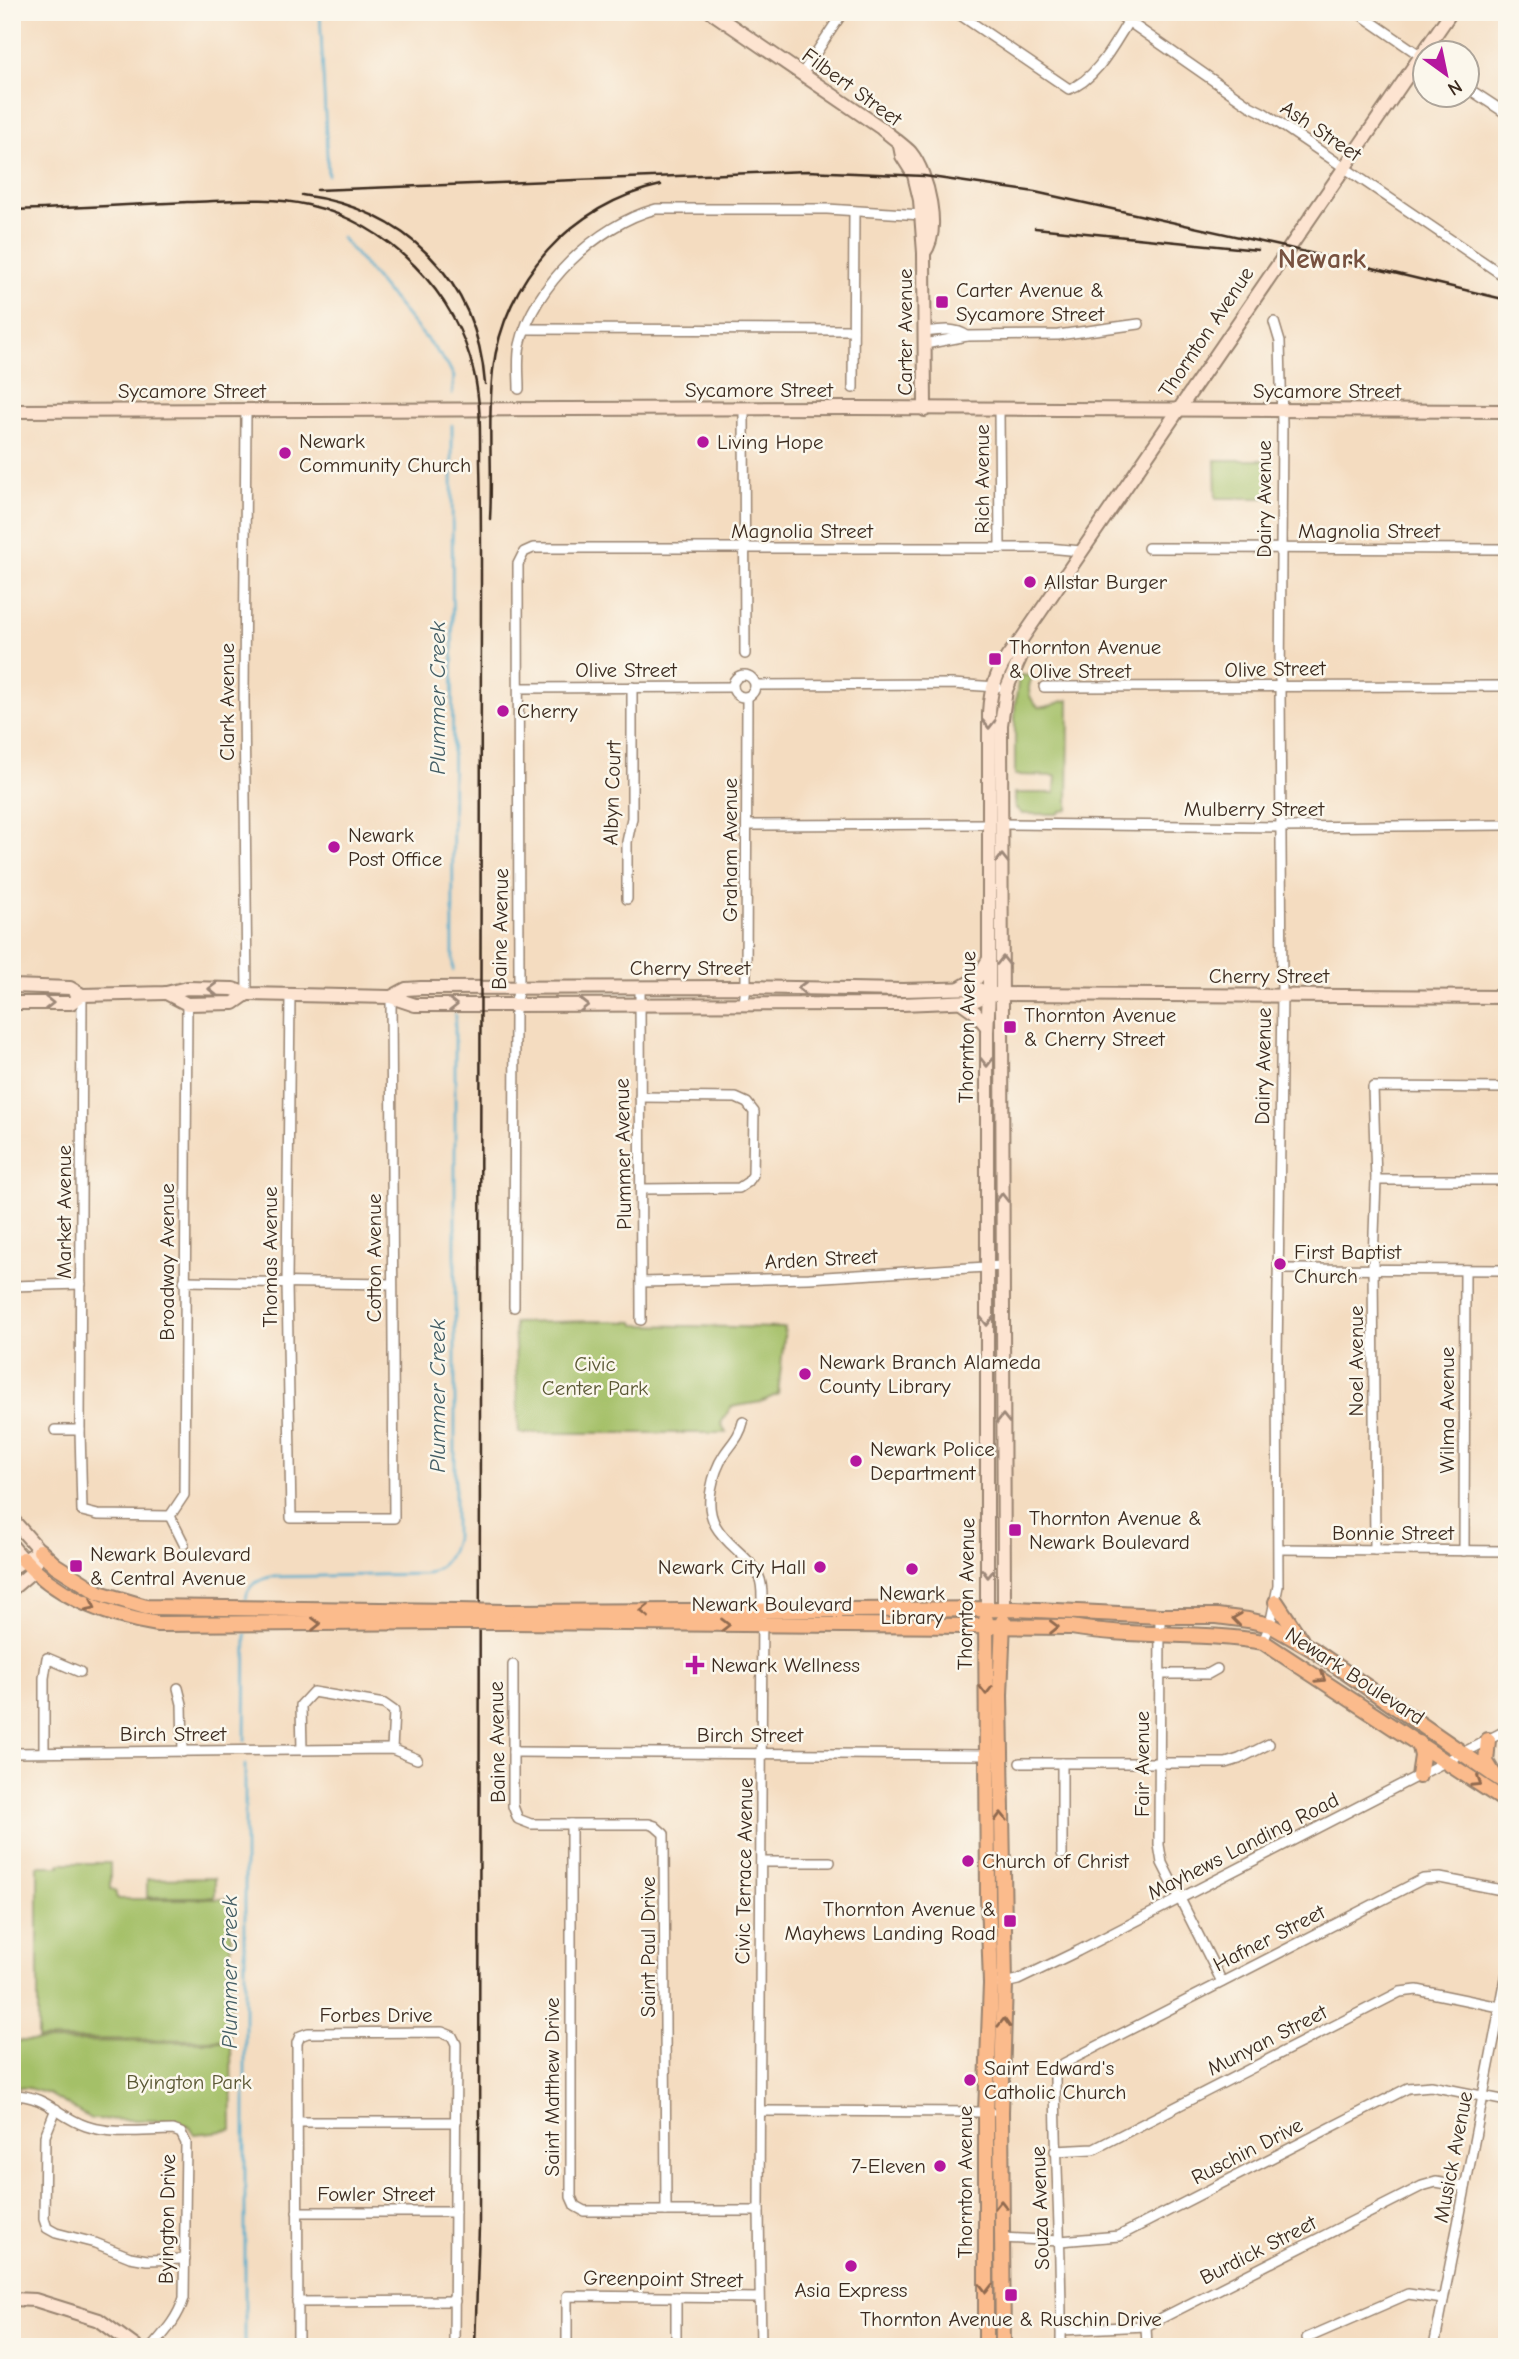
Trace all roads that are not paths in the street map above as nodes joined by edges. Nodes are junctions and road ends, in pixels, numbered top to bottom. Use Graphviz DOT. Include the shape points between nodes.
graph roads {
  1 [pos="710,12"];
  2 [pos="844,12"];
  3 [pos="957,12"];
  4 [pos="1115,12"];
  5 [pos="1357,12"];
  6 [pos="1451,12"];
  7 [pos="1128,22"];
  8 [pos="1435,38"];
  9 [pos="1410,48"];
  10 [pos="802,74"];
  11 [pos="1410,75"];
  12 [pos="1480,96"];
  13 [pos="1507,114"];
  14 [pos="1344,168"];
  15 [pos="919,176"];
  16 [pos="855,211"];
  17 [pos="922,215"];
  18 [pos="924,253"];
  19 [pos="1507,278"];
  20 [pos="1274,322"];
  21 [pos="1139,324"];
  22 [pos="526,329"];
  23 [pos="853,330"];
  24 [pos="925,338"];
  25 [pos="853,388"];
  26 [pos="519,389"];
  27 [pos="246,410"];
  28 [pos="744,410"];
  29 [pos="925,410"];
  30 [pos="999,410"];
  31 [pos="1178,410"];
  32 [pos="1281,410"];
  33 [pos="12,411"];
  34 [pos="1507,411"];
  35 [pos="744,548"];
  36 [pos="1000,548"];
  37 [pos="1148,548"];
  38 [pos="1281,549"];
  39 [pos="1507,549"];
  40 [pos="1081,551"];
  41 [pos="524,552"];
  42 [pos="745,654"];
  43 [pos="756,685"];
  44 [pos="1507,686"];
  45 [pos="632,687"];
  46 [pos="733,687"];
  47 [pos="1044,687"];
  48 [pos="520,688"];
  49 [pos="999,688"];
  50 [pos="1280,688"];
  51 [pos="747,698"];
  52 [pos="995,824"];
  53 [pos="748,825"];
  54 [pos="1507,825"];
  55 [pos="1280,827"];
  56 [pos="627,899"];
  57 [pos="989,959"];
  58 [pos="12,986"];
  59 [pos="746,987"];
  60 [pos="519,988"];
  61 [pos="640,988"];
  62 [pos="166,993"];
  63 [pos="247,994"];
  64 [pos="989,994"];
  65 [pos="82,995"];
  66 [pos="290,995"];
  67 [pos="960,995"];
  68 [pos="1003,995"];
  69 [pos="1282,995"];
  70 [pos="1507,996"];
  71 [pos="391,997"];
  72 [pos="871,997"];
  73 [pos="12,1003"];
  74 [pos="744,1003"];
  75 [pos="187,1004"];
  76 [pos="515,1005"];
  77 [pos="639,1005"];
  78 [pos="987,1027"];
  79 [pos="1507,1088"];
  80 [pos="640,1097"];
  81 [pos="1376,1180"];
  82 [pos="1507,1180"];
  83 [pos="641,1189"];
  84 [pos="986,1266"];
  85 [pos="1002,1266"];
  86 [pos="1280,1269"];
  87 [pos="1373,1270"];
  88 [pos="1465,1270"];
  89 [pos="1507,1270"];
  90 [pos="184,1281"];
  91 [pos="642,1282"];
  92 [pos="287,1283"];
  93 [pos="81,1284"];
  94 [pos="391,1284"];
  95 [pos="12,1286"];
  96 [pos="514,1307"];
  97 [pos="641,1320"];
  98 [pos="743,1422"];
  99 [pos="55,1430"];
  100 [pos="80,1430"];
  101 [pos="170,1516"];
  102 [pos="394,1518"];
  103 [pos="12,1519"];
  104 [pos="184,1544"];
  105 [pos="12,1546"];
  106 [pos="1279,1549"];
  107 [pos="1375,1550"];
  108 [pos="1464,1550"];
  109 [pos="40,1551"];
  110 [pos="1507,1551"];
  111 [pos="18,1564"];
  112 [pos="33,1571"];
  113 [pos="12,1589"];
  114 [pos="1276,1602"];
  115 [pos="1004,1609"];
  116 [pos="762,1610"];
  117 [pos="987,1610"];
  118 [pos="1160,1616"];
  119 [pos="457,1617"];
  120 [pos="507,1617"];
  121 [pos="762,1625"];
  122 [pos="1270,1625"];
  123 [pos="986,1627"];
  124 [pos="1003,1628"];
  125 [pos="1160,1635"];
  126 [pos="1263,1642"];
  127 [pos="1304,1644"];
  128 [pos="513,1665"];
  129 [pos="1217,1669"];
  130 [pos="80,1672"];
  131 [pos="1160,1674"];
  132 [pos="178,1688"];
  133 [pos="1507,1730"];
  134 [pos="1488,1740"];
  135 [pos="1419,1743"];
  136 [pos="1269,1744"];
  137 [pos="392,1749"];
  138 [pos="302,1750"];
  139 [pos="12,1752"];
  140 [pos="44,1752"];
  141 [pos="183,1752"];
  142 [pos="513,1752"];
  143 [pos="763,1752"];
  144 [pos="987,1753"];
  145 [pos="1461,1754"];
  146 [pos="417,1759"];
  147 [pos="1020,1763"];
  148 [pos="1062,1763"];
  149 [pos="1160,1763"];
  150 [pos="1446,1763"];
  151 [pos="1000,1765"];
  152 [pos="1419,1776"];
  153 [pos="1500,1780"];
  154 [pos="1507,1802"];
  155 [pos="518,1819"];
  156 [pos="571,1824"];
  157 [pos="1062,1854"];
  158 [pos="830,1862"];
  159 [pos="761,1863"];
  160 [pos="1507,1891"];
  161 [pos="1179,1898"];
  162 [pos="1507,1973"];
  163 [pos="1222,1982"];
  164 [pos="998,1984"];
  165 [pos="1500,2007"];
  166 [pos="1055,2068"];
  167 [pos="12,2095"];
  168 [pos="1483,2096"];
  169 [pos="1507,2101"];
  170 [pos="56,2109"];
  171 [pos="761,2110"];
  172 [pos="986,2112"];
  173 [pos="1001,2112"];
  174 [pos="297,2122"];
  175 [pos="456,2122"];
  176 [pos="1055,2151"];
  177 [pos="1465,2187"];
  178 [pos="455,2211"];
  179 [pos="666,2211"];
  180 [pos="759,2211"];
  181 [pos="297,2212"];
  182 [pos="1001,2238"];
  183 [pos="1060,2241"];
  184 [pos="185,2259"];
  185 [pos="676,2297"];
  186 [pos="759,2298"];
  187 [pos="12,2299"];
  188 [pos="1443,2300"];
  189 [pos="455,2301"];
  190 [pos="298,2302"];
  191 [pos="1146,2326"];
  192 [pos="1061,2330"];
  193 [pos="1307,2338"];
  194 [pos="136,2347"];
  195 [pos="152,2347"];
  196 [pos="298,2347"];
  197 [pos="454,2347"];
  198 [pos="567,2347"];
  199 [pos="676,2347"];
  200 [pos="761,2347"];
  201 [pos="986,2347"];
  202 [pos="1003,2347"];
  203 [pos="1061,2347"];
  204 [pos="1147,2347"];
  205 [pos="1434,2347"];
  1 -- 10 [label="street, Filbert Street"];
  2 -- 10 [label="street"];
  3 -- 7 [label="street" via="1069,89 1080,85 1099,64"];
  4 -- 7 [label="street, Ash Street"];
  5 -- 9 [label="street"];
  6 -- 8 [label="street, Thornton Avenue"];
  7 -- 14 [label="street, Ash Street"];
  10 -- 15 [label="street, Filbert Street" via="881,128 900,146 902,156"];
  11 -- 14 [label="street, Thornton Avenue"];
  12 -- 13 [label="street"];
  14 -- 19 [label="street, Ash Street"];
  14 -- 31 [label="street, Thornton Avenue"];
  15 -- 17 [label="street, Carter Avenue"];
  15 -- 18 [label="street, Carter Avenue" via="931,216 931,245"];
  16 -- 17 [label="street"];
  16 -- 22 [label="street" via="648,211 598,237 572,258 545,292"];
  16 -- 23 [label="street"];
  17 -- 18 [label="street, Carter Avenue"];
  18 -- 24 [label="street, Carter Avenue"];
  20 -- 32 [label="street, Dairy Avenue" via="1280,342"];
  21 -- 24 [label="street" via="1058,335"];
  22 -- 23 [label="street"];
  22 -- 26 [label="street" via="519,347"];
  23 -- 25 [label="street"];
  24 -- 29 [label="street, Carter Avenue"];
  27 -- 28 [label="street, Sycamore Street"];
  27 -- 33 [label="street, Sycamore Street"];
  27 -- 63 [label="street, Clark Avenue"];
  28 -- 29 [label="street, Sycamore Street"];
  28 -- 35 [label="street"];
  29 -- 30 [label="street, Sycamore Street"];
  30 -- 31 [label="street, Sycamore Street"];
  30 -- 36 [label="street, Rich Avenue"];
  31 -- 32 [label="street, Sycamore Street"];
  31 -- 40 [label="street, Thornton Avenue"];
  32 -- 34 [label="street, Sycamore Street"];
  32 -- 38 [label="street, Dairy Avenue"];
  35 -- 36 [label="street, Magnolia Street"];
  35 -- 41 [label="street, Magnolia Street" via="533,548"];
  35 -- 42 [label="street"];
  36 -- 40 [label="street, Magnolia Street"];
  37 -- 38 [label="street, Magnolia Street"];
  38 -- 39 [label="street, Magnolia Street"];
  38 -- 50 [label="street, Dairy Avenue"];
  40 -- 49 [label="street, Thornton Avenue" via="1010,651"];
  41 -- 48 [label="street, Baine Avenue" via="519,564"];
  43 -- 46 [label="street, Olive Street" via="744,674"];
  43 -- 49 [label="street, Olive Street"];
  43 -- 51 [label="street"];
  44 -- 50 [label="street, Olive Street"];
  45 -- 46 [label="street, Olive Street"];
  45 -- 48 [label="street, Olive Street"];
  45 -- 56 [label="street, Albyn Court"];
  46 -- 51 [label="street" via="737,695"];
  47 -- 50 [label="street, Olive Street"];
  48 -- 60 [label="street, Baine Avenue"];
  49 -- 52 [label="street, Thornton Avenue" via="989,699"];
  50 -- 55 [label="street, Dairy Avenue"];
  51 -- 53 [label="street, Graham Avenue"];
  52 -- 53 [label="street, Mulberry Street"];
  52 -- 55 [label="street, Mulberry Street"];
  52 -- 57 [label="street, Thornton Avenue"];
  68 -- 52 [label="street, Thornton Avenue, one-way"];
  53 -- 59 [label="street, Graham Avenue"];
  54 -- 55 [label="street, Mulberry Street"];
  55 -- 69 [label="street, Dairy Avenue"];
  57 -- 64 [label="street, Thornton Avenue"];
  57 -- 67 [label="street"];
  58 -- 65 [label="street, Cherry Street" via="71,988"];
  59 -- 61 [label="street, Cherry Street"];
  72 -- 59 [label="street, Cherry Street, one-way"];
  59 -- 74 [label="street, Graham Avenue"];
  60 -- 61 [label="street, Cherry Street"];
  60 -- 71 [label="street, Cherry Street" via="406,989"];
  60 -- 76 [label="street, Baine Avenue"];
  61 -- 77 [label="street, Plummer Avenue"];
  63 -- 62 [label="street, Cherry Street, one-way" via="233,989 187,988"];
  62 -- 65 [label="street, Cherry Street"];
  62 -- 75 [label="street, Cherry Street"];
  63 -- 66 [label="street, Cherry Street"];
  63 -- 75 [label="street, Cherry Street" via="234,1003"];
  64 -- 67 [label="street, Cherry Street" via="976,988"];
  64 -- 68 [label="street, Cherry Street"];
  64 -- 78 [label="street, Thornton Avenue"];
  73 -- 65 [label="street, Cherry Street, one-way" via="71,1003"];
  65 -- 93 [label="street, Market Avenue"];
  66 -- 71 [label="street, Cherry Street"];
  66 -- 92 [label="street, Thomas Avenue"];
  67 -- 72 [label="street, Cherry Street"];
  67 -- 78 [label="street"];
  68 -- 69 [label="street, Cherry Street"];
  85 -- 68 [label="street, Thornton Avenue, one-way"];
  69 -- 70 [label="street, Cherry Street"];
  69 -- 86 [label="street, Dairy Avenue"];
  71 -- 76 [label="street, Cherry Street, one-way" via="415,1005"];
  71 -- 94 [label="street, Cotton Avenue"];
  72 -- 74 [label="street, Cherry Street"];
  74 -- 77 [label="street, Cherry Street"];
  75 -- 90 [label="street, Broadway Avenue"];
  76 -- 77 [label="street, Cherry Street, one-way"];
  76 -- 96 [label="street, Baine Avenue"];
  77 -- 80 [label="street, Plummer Avenue"];
  78 -- 84 [label="street, Thornton Avenue, one-way"];
  79 -- 81 [label="street, Noel Avenue" via="1373,1087"];
  80 -- 83 [label="street, Plummer Avenue"];
  80 -- 83 [label="street" via="737,1098 754,1112 753,1175 748,1182 739,1188"];
  81 -- 82 [label="street"];
  81 -- 87 [label="street, Noel Avenue"];
  83 -- 91 [label="street, Plummer Avenue"];
  84 -- 85 [label="street, Arden Street"];
  84 -- 91 [label="street, Arden Street" via="809,1278"];
  84 -- 117 [label="street, Thornton Avenue, one-way"];
  115 -- 85 [label="street, Thornton Avenue, one-way"];
  86 -- 87 [label="street"];
  86 -- 106 [label="street, Dairy Avenue"];
  87 -- 88 [label="street"];
  87 -- 107 [label="street, Noel Avenue"];
  88 -- 89 [label="street"];
  88 -- 108 [label="street, Wilma Avenue"];
  90 -- 92 [label="street"];
  90 -- 101 [label="street, Broadway Avenue" via="184,1495"];
  91 -- 97 [label="street, Plummer Avenue"];
  92 -- 94 [label="street"];
  92 -- 102 [label="street, Thomas Avenue" via="291,1518"];
  93 -- 95 [label="street"];
  93 -- 100 [label="street, Market Avenue"];
  94 -- 102 [label="street, Cotton Avenue"];
  98 -- 116 [label="street, Civic Terrace Avenue" via="719,1466 710,1491 711,1507 726,1541 760,1578"];
  99 -- 100 [label="street"];
  100 -- 101 [label="street, Market Avenue" via="82,1511"];
  101 -- 104 [label="street"];
  103 -- 109 [label="street"];
  105 -- 111 [label="street, Newark Boulevard"];
  106 -- 107 [label="street, Bonnie Street"];
  106 -- 114 [label="street, Dairy Avenue"];
  107 -- 108 [label="street, Bonnie Street"];
  108 -- 110 [label="street, Bonnie Street"];
  109 -- 111 [label="street"];
  109 -- 112 [label="street"];
  109 -- 119 [label="main road, Newark Boulevard" via="99,1593 146,1607"];
  111 -- 112 [label="main road, Newark Boulevard"];
  112 -- 113 [label="street"];
  112 -- 119 [label="main road, Newark Boulevard, one-way" via="93,1608 158,1623"];
  114 -- 122 [label="street, Dairy Avenue"];
  114 -- 127 [label="main road"];
  115 -- 117 [label="main road, Newark Boulevard"];
  115 -- 118 [label="main road, Newark Boulevard"];
  115 -- 124 [label="main road, Thornton Avenue"];
  116 -- 117 [label="main road, Newark Boulevard"];
  116 -- 120 [label="main road, Newark Boulevard, one-way"];
  116 -- 121 [label="street, Civic Terrace Avenue"];
  117 -- 123 [label="main road, Thornton Avenue"];
  122 -- 118 [label="main road, Newark Boulevard, one-way" via="1217,1616"];
  118 -- 125 [label="street, Fair Avenue"];
  119 -- 120 [label="main road, Newark Boulevard, bridge"];
  120 -- 121 [label="main road, Newark Boulevard, one-way"];
  121 -- 123 [label="main road, Newark Boulevard"];
  121 -- 143 [label="street, Civic Terrace Avenue"];
  122 -- 126 [label="street, Dairy Avenue"];
  122 -- 127 [label="main road, Newark Boulevard"];
  123 -- 124 [label="main road, Newark Boulevard"];
  123 -- 144 [label="main road, Thornton Avenue, one-way"];
  124 -- 125 [label="main road, Newark Boulevard, one-way" via="1071,1627"];
  124 -- 151 [label="main road, Thornton Avenue"];
  125 -- 126 [label="main road, Newark Boulevard"];
  125 -- 131 [label="street, Fair Avenue"];
  126 -- 135 [label="main road, Newark Boulevard, one-way"];
  127 -- 145 [label="main road, Newark Boulevard"];
  128 -- 142 [label="street, Baine Avenue"];
  129 -- 131 [label="street" via="1208,1674"];
  130 -- 140 [label="street" via="47,1658"];
  131 -- 149 [label="street, Fair Avenue"];
  132 -- 141 [label="street"];
  133 -- 134 [label="street, Mayhews Landing Road"];
  134 -- 145 [label="street, Mayhews Landing Road"];
  134 -- 153 [label="main road" via="1486,1762"];
  135 -- 150 [label="main road, Newark Boulevard"];
  135 -- 152 [label="main road"];
  136 -- 149 [label="street" via="1226,1763"];
  137 -- 138 [label="street, Birch Street"];
  137 -- 138 [label="street" via="394,1711 384,1704 313,1692 301,1705"];
  137 -- 146 [label="street, Birch Street"];
  138 -- 141 [label="street, Birch Street"];
  139 -- 140 [label="street, Birch Street"];
  140 -- 141 [label="street, Birch Street"];
  142 -- 143 [label="street, Birch Street"];
  142 -- 155 [label="street, Baine Avenue" via="513,1806"];
  143 -- 144 [label="street, Birch Street"];
  143 -- 159 [label="street, Civic Terrace Avenue"];
  144 -- 151 [label="street"];
  144 -- 164 [label="main road, Thornton Avenue"];
  145 -- 150 [label="street, Mayhews Landing Road"];
  145 -- 153 [label="main road, Newark Boulevard"];
  147 -- 148 [label="street"];
  148 -- 149 [label="street"];
  148 -- 157 [label="street"];
  149 -- 161 [label="street, Fair Avenue" via="1159,1844 1162,1863"];
  150 -- 152 [label="street, Mayhews Landing Road"];
  150 -- 154 [label="main road, Newark Boulevard, one-way"];
  164 -- 151 [label="main road, Thornton Avenue, one-way"];
  152 -- 161 [label="street, Mayhews Landing Road"];
  155 -- 156 [label="street, Saint Paul Drive" via="531,1824"];
  156 -- 179 [label="street, Saint Paul Drive" via="649,1824 664,1834"];
  156 -- 179 [label="street, Saint Matthew Drive" via="571,2197 584,2211"];
  158 -- 159 [label="street"];
  159 -- 171 [label="street, Civic Terrace Avenue"];
  160 -- 163 [label="street, Hafner Street" via="1423,1879"];
  161 -- 163 [label="street, Fair Avenue"];
  161 -- 164 [label="street, Mayhews Landing Road" via="1018,1980"];
  162 -- 165 [label="street, Musick Avenue"];
  163 -- 166 [label="street, Hafner Street"];
  164 -- 172 [label="main road, Thornton Avenue"];
  173 -- 164 [label="main road, Thornton Avenue, one-way"];
  165 -- 168 [label="street, Musick Avenue"];
  165 -- 176 [label="street, Munyan Street" via="1417,1990 1400,1992 1094,2149"];
  166 -- 176 [label="street, Souza Avenue"];
  167 -- 170 [label="street, Byington Drive" via="43,2100"];
  168 -- 169 [label="street, Ruschin Drive"];
  168 -- 177 [label="street, Musick Avenue"];
  168 -- 183 [label="street, Ruschin Drive" via="1431,2086 1408,2088 1119,2236"];
  170 -- 184 [label="street, Byington Drive" via="98,2130 181,2133 186,2143"];
  170 -- 184 [label="street" via="45,2136 47,2228 130,2257"];
  171 -- 172 [label="street"];
  171 -- 180 [label="street, Civic Terrace Avenue"];
  172 -- 173 [label="street"];
  172 -- 201 [label="main road, Thornton Avenue, one-way"];
  182 -- 173 [label="main road, Thornton Avenue, one-way"];
  174 -- 175 [label="street"];
  174 -- 175 [label="street, Forbes Drive" via="296,2043 300,2036 442,2032 456,2044"];
  174 -- 181 [label="street, Forbes Drive"];
  175 -- 178 [label="street, Forbes Drive"];
  176 -- 183 [label="street, Souza Avenue"];
  177 -- 188 [label="street, Musick Avenue"];
  177 -- 191 [label="street, Burdick Street" via="1436,2182 1422,2186"];
  178 -- 181 [label="street, Fowler Street"];
  178 -- 189 [label="street, Forbes Drive"];
  179 -- 180 [label="street, Saint Matthew Drive"];
  180 -- 186 [label="street, Civic Terrace Avenue"];
  181 -- 190 [label="street, Forbes Drive"];
  182 -- 183 [label="street, Ruschin Drive"];
  182 -- 202 [label="main road, Thornton Avenue"];
  183 -- 192 [label="street, Souza Avenue"];
  184 -- 195 [label="street, Byington Drive" via="180,2311"];
  185 -- 186 [label="street, Greenpoint Street"];
  185 -- 198 [label="street, Greenpoint Street" via="567,2296"];
  185 -- 199 [label="street"];
  186 -- 200 [label="street, Civic Terrace Avenue"];
  187 -- 194 [label="street" via="34,2300 99,2320"];
  188 -- 193 [label="street" via="1408,2294"];
  188 -- 205 [label="street, Musick Avenue"];
  189 -- 190 [label="street"];
  189 -- 197 [label="street, Forbes Drive"];
  190 -- 196 [label="street, Forbes Drive"];
  191 -- 192 [label="street, Burdick Street"];
  191 -- 204 [label="street"];
  192 -- 203 [label="street, Souza Avenue"];
}
